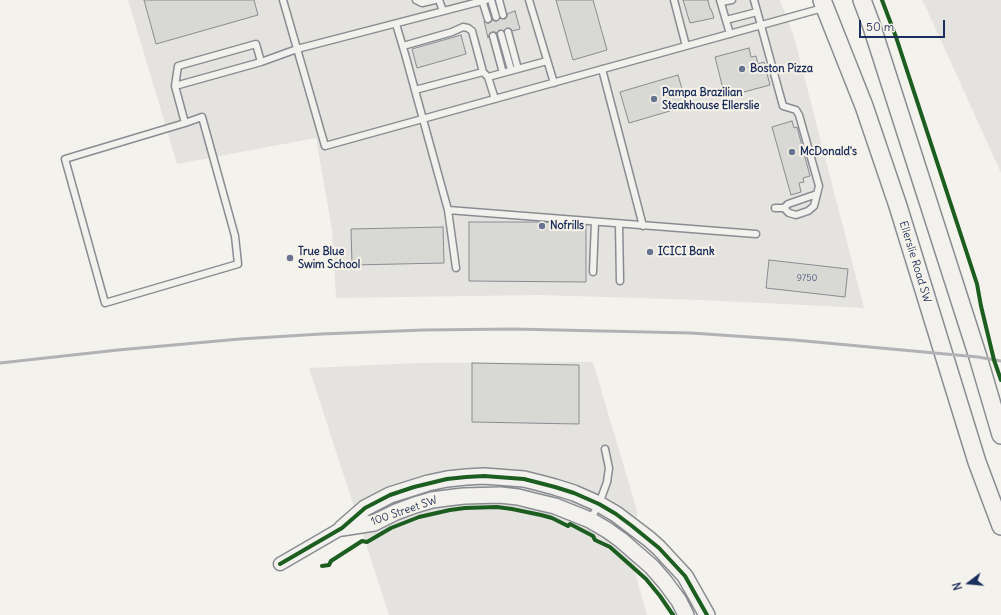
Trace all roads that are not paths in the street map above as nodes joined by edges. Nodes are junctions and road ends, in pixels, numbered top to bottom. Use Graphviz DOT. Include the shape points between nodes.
graph roads {
  1 [pos="283,0"];
  2 [pos="416,0"];
  3 [pos="435,0"];
  4 [pos="439,0"];
  5 [pos="484,0"];
  6 [pos="492,0"];
  7 [pos="499,0"];
  8 [pos="529,0"];
  9 [pos="674,0"];
  10 [pos="732,0"];
  11 [pos="754,0"];
  12 [pos="862,0"];
  13 [pos="721,1"];
  14 [pos="823,4"];
  15 [pos="443,11"];
  16 [pos="757,12"];
  17 [pos="503,15"];
  18 [pos="496,17"];
  19 [pos="488,20"];
  20 [pos="726,20"];
  21 [pos="396,24"];
  22 [pos="761,25"];
  23 [pos="508,32"];
  24 [pos="501,34"];
  25 [pos="730,34"];
  26 [pos="493,36"];
  27 [pos="403,46"];
  28 [pos="686,46"];
  29 [pos="297,49"];
  30 [pos="547,61"];
  31 [pos="261,62"];
  32 [pos="518,69"];
  33 [pos="602,69"];
  34 [pos="512,70"];
  35 [pos="483,72"];
  36 [pos="503,73"];
  37 [pos="488,77"];
  38 [pos="554,83"];
  39 [pos="175,86"];
  40 [pos="415,90"];
  41 [pos="495,99"];
  42 [pos="423,119"];
  43 [pos="185,123"];
  44 [pos="817,194"];
  45 [pos="775,208"];
  46 [pos="784,208"];
  47 [pos="448,210"];
  48 [pos="595,222"];
  49 [pos="619,224"];
  50 [pos="643,226"];
  51 [pos="756,234"];
  52 [pos="456,268"];
  53 [pos="593,272"];
  54 [pos="620,281"];
  55 [pos="1001,436"];
  56 [pos="605,449"];
  57 [pos="598,504"];
  58 [pos="590,520"];
  59 [pos="1001,526"];
  60 [pos="342,528"];
  61 [pos="280,564"];
  62 [pos="686,615"];
  63 [pos="707,615"];
  1 -- 29 [label="lane"];
  2 -- 3 [label="lane" via="422,3"];
  4 -- 15 [label="lane"];
  5 -- 15 [label="lane"];
  5 -- 19 [label="lane"];
  6 -- 18 [label="lane"];
  7 -- 17 [label="lane"];
  8 -- 30 [label="lane"];
  9 -- 28 [label="lane"];
  10 -- 13 [label="lane"];
  11 -- 16 [label="lane"];
  12 -- 55 [label="main road" via="872,24 976,350"];
  13 -- 20 [label="lane"];
  14 -- 22 [label="lane"];
  14 -- 59 [label="main road, Ellerslie Road SW" via="866,113 898,206 977,462"];
  15 -- 21 [label="lane"];
  16 -- 20 [label="lane"];
  16 -- 22 [label="lane"];
  20 -- 25 [label="lane"];
  21 -- 27 [label="lane"];
  21 -- 29 [label="lane"];
  22 -- 25 [label="lane"];
  22 -- 44 [label="lane" via="783,106 796,110 799,115 819,186"];
  23 -- 32 [label="lane"];
  24 -- 34 [label="lane"];
  25 -- 28 [label="lane"];
  26 -- 36 [label="lane"];
  27 -- 35 [label="lane" via="464,27 468,28 472,31"];
  27 -- 40 [label="lane"];
  28 -- 33 [label="lane"];
  29 -- 31 [label="lane"];
  29 -- 42 [label="lane" via="325,146"];
  30 -- 32 [label="lane"];
  30 -- 38 [label="lane"];
  31 -- 39 [label="lane"];
  31 -- 39 [label="lane" via="256,44 178,66"];
  32 -- 34 [label="lane"];
  33 -- 38 [label="lane"];
  33 -- 50 [label="lane"];
  34 -- 36 [label="lane"];
  35 -- 37 [label="lane"];
  35 -- 40 [label="lane"];
  36 -- 37 [label="lane"];
  37 -- 41 [label="lane"];
  38 -- 41 [label="lane"];
  39 -- 43 [label="lane"];
  40 -- 42 [label="lane"];
  41 -- 42 [label="lane"];
  42 -- 47 [label="lane"];
  43 -- 43 [label="lane" via="65,159 105,303 238,264 235,236 202,118"];
  44 -- 46 [label="lane" via="788,204"];
  44 -- 46 [label="lane" via="814,206 802,214 789,213"];
  45 -- 46 [label="lane"];
  47 -- 48 [label="lane"];
  47 -- 52 [label="lane"];
  48 -- 49 [label="lane"];
  48 -- 53 [label="lane"];
  49 -- 50 [label="lane"];
  49 -- 54 [label="lane"];
  50 -- 51 [label="lane"];
  56 -- 57 [label="lane" via="609,468 608,482"];
  57 -- 58 [label="lane"];
  57 -- 60 [label="street, 100 Street SW" via="574,493 524,479 466,477 428,483 390,495 365,508"];
  57 -- 63 [label="street, 100 Street SW" via="621,518 659,548 685,576"];
  58 -- 60 [label="street, 100 Street SW" via="555,506 518,497 464,496 432,500 374,523"];
  58 -- 62 [label="street, 100 Street SW" via="621,540 652,567 679,601"];
  60 -- 61 [label="street, 100 Street SW"];
}
